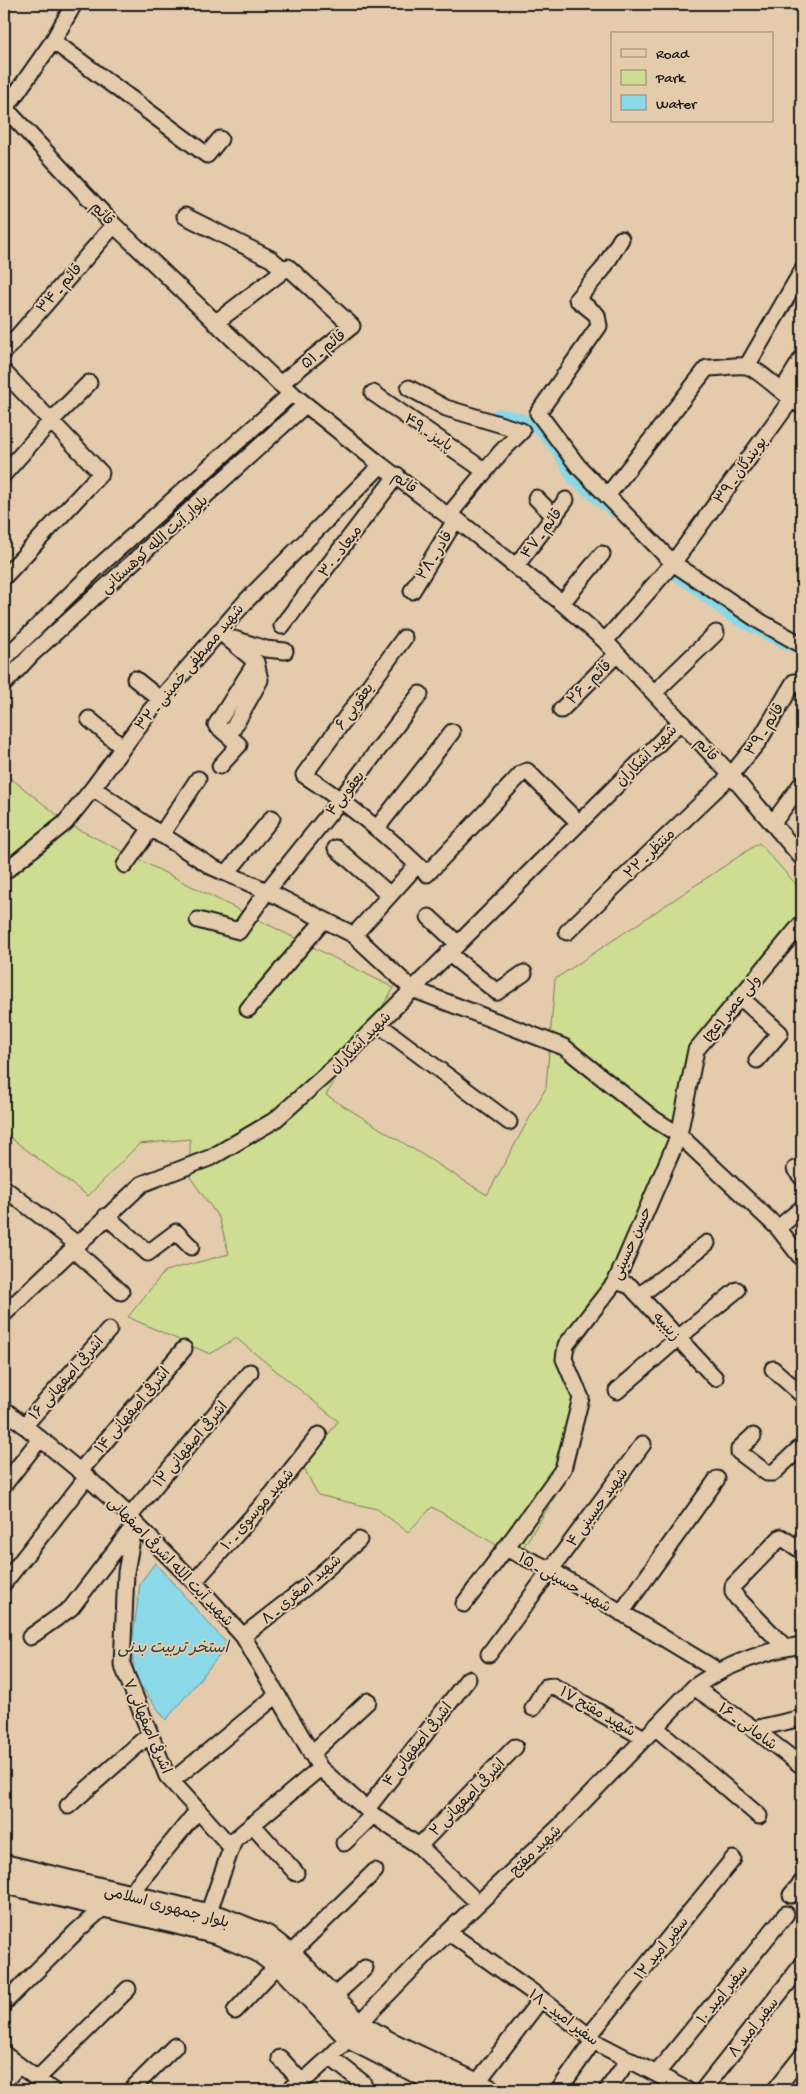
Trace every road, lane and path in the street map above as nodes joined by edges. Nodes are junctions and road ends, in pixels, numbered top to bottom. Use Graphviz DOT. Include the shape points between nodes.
graph roads {
  1 [pos="74,4"];
  2 [pos="53,41"];
  3 [pos="4,109"];
  4 [pos="220,139"];
  5 [pos="185,216"];
  6 [pos="114,225"];
  7 [pos="621,239"];
  8 [pos="284,270"];
  9 [pos="802,271"];
  10 [pos="215,323"];
  11 [pos="4,352"];
  12 [pos="802,358"];
  13 [pos="747,366"];
  14 [pos="4,372"];
  15 [pos="89,382"];
  16 [pos="408,388"];
  17 [pos="286,389"];
  18 [pos="373,393"];
  19 [pos="797,403"];
  20 [pos="305,405"];
  21 [pos="50,422"];
  22 [pos="381,465"];
  23 [pos="486,471"];
  24 [pos="4,474"];
  25 [pos="397,476"];
  26 [pos="607,496"];
  27 [pos="536,498"];
  28 [pos="566,500"];
  29 [pos="555,517"];
  30 [pos="452,518"];
  31 [pos="602,554"];
  32 [pos="673,563"];
  33 [pos="516,566"];
  34 [pos="6,576"];
  35 [pos="412,591"];
  36 [pos="562,603"];
  37 [pos="282,626"];
  38 [pos="219,631"];
  39 [pos="716,633"];
  40 [pos="404,638"];
  41 [pos="605,641"];
  42 [pos="802,644"];
  43 [pos="285,651"];
  44 [pos="617,654"];
  45 [pos="4,659"];
  46 [pos="135,679"];
  47 [pos="794,682"];
  48 [pos="4,684"];
  49 [pos="655,692"];
  50 [pos="420,694"];
  51 [pos="160,699"];
  52 [pos="561,710"];
  53 [pos="93,718"];
  54 [pos="681,721"];
  55 [pos="452,732"];
  56 [pos="122,747"];
  57 [pos="220,766"];
  58 [pos="731,774"];
  59 [pos="198,779"];
  60 [pos="802,783"];
  61 [pos="93,788"];
  62 [pos="341,798"];
  63 [pos="272,818"];
  64 [pos="579,823"];
  65 [pos="773,823"];
  66 [pos="377,828"];
  67 [pos="156,831"];
  68 [pos="336,848"];
  69 [pos="802,858"];
  70 [pos="125,865"];
  71 [pos="417,865"];
  72 [pos="4,872"];
  73 [pos="227,874"];
  74 [pos="267,891"];
  75 [pos="390,895"];
  76 [pos="429,917"];
  77 [pos="198,920"];
  78 [pos="324,920"];
  79 [pos="802,923"];
  80 [pos="567,932"];
  81 [pos="354,935"];
  82 [pos="453,949"];
  83 [pos="524,973"];
  84 [pos="412,989"];
  85 [pos="740,997"];
  86 [pos="248,1009"];
  87 [pos="378,1024"];
  88 [pos="757,1060"];
  89 [pos="509,1122"];
  90 [pos="679,1135"];
  91 [pos="4,1188"];
  92 [pos="802,1208"];
  93 [pos="106,1216"];
  94 [pos="778,1228"];
  95 [pos="707,1243"];
  96 [pos="75,1246"];
  97 [pos="190,1247"];
  98 [pos="802,1259"];
  99 [pos="616,1281"];
  100 [pos="737,1290"];
  101 [pos="121,1292"];
  102 [pos="639,1296"];
  103 [pos="4,1314"];
  104 [pos="109,1330"];
  105 [pos="678,1338"];
  106 [pos="184,1349"];
  107 [pos="773,1369"];
  108 [pos="250,1372"];
  109 [pos="715,1378"];
  110 [pos="617,1391"];
  111 [pos="802,1395"];
  112 [pos="581,1398"];
  113 [pos="4,1409"];
  114 [pos="24,1426"];
  115 [pos="319,1435"];
  116 [pos="753,1436"];
  117 [pos="40,1439"];
  118 [pos="643,1444"];
  119 [pos="802,1446"];
  120 [pos="83,1474"];
  121 [pos="718,1480"];
  122 [pos="4,1485"];
  123 [pos="132,1520"];
  124 [pos="359,1540"];
  125 [pos="508,1545"];
  126 [pos="802,1550"];
  127 [pos="551,1570"];
  128 [pos="194,1582"];
  129 [pos="4,1583"];
  130 [pos="464,1604"];
  131 [pos="621,1613"];
  132 [pos="244,1636"];
  133 [pos="30,1637"];
  134 [pos="802,1645"];
  135 [pos="785,1648"];
  136 [pos="489,1654"];
  137 [pos="718,1671"];
  138 [pos="468,1679"];
  139 [pos="694,1687"];
  140 [pos="277,1695"];
  141 [pos="368,1701"];
  142 [pos="533,1708"];
  143 [pos="802,1718"];
  144 [pos="655,1727"];
  145 [pos="754,1728"];
  146 [pos="150,1734"];
  147 [pos="644,1738"];
  148 [pos="515,1747"];
  149 [pos="311,1754"];
  150 [pos="802,1766"];
  151 [pos="320,1768"];
  152 [pos="172,1781"];
  153 [pos="68,1806"];
  154 [pos="198,1810"];
  155 [pos="370,1812"];
  156 [pos="759,1816"];
  157 [pos="252,1824"];
  158 [pos="232,1843"];
  159 [pos="344,1843"];
  160 [pos="419,1846"];
  161 [pos="733,1859"];
  162 [pos="4,1865"];
  163 [pos="375,1871"];
  164 [pos="296,1873"];
  165 [pos="802,1882"];
  166 [pos="4,1883"];
  167 [pos="129,1895"];
  168 [pos="792,1895"];
  169 [pos="478,1903"];
  170 [pos="104,1906"];
  171 [pos="152,1909"];
  172 [pos="208,1914"];
  173 [pos="786,1914"];
  174 [pos="448,1932"];
  175 [pos="284,1960"];
  176 [pos="802,1965"];
  177 [pos="365,1968"];
  178 [pos="128,1989"];
  179 [pos="333,1997"];
  180 [pos="541,1999"];
  181 [pos="4,2003"];
  182 [pos="235,2011"];
  183 [pos="350,2031"];
  184 [pos="591,2039"];
  185 [pos="175,2046"];
  186 [pos="4,2054"];
  187 [pos="802,2056"];
  188 [pos="330,2057"];
  189 [pos="280,2058"];
  190 [pos="629,2059"];
  191 [pos="18,2066"];
  192 [pos="657,2074"];
  193 [pos="37,2079"];
  194 [pos="4,2082"];
  195 [pos="363,2083"];
  196 [pos="563,2084"];
  197 [pos="295,2085"];
  198 [pos="483,2087"];
  199 [pos="52,2090"];
  200 [pos="131,2090"];
  201 [pos="451,2090"];
  202 [pos="607,2090"];
  203 [pos="687,2090"];
  204 [pos="703,2090"];
  205 [pos="775,2090"];
  1 -- 2 [label="street"];
  2 -- 3 [label="street"];
  2 -- 4 [label="street" via="207,155"];
  3 -- 6 [label="street, قائم"];
  5 -- 8 [label="street" via="271,259"];
  6 -- 10 [label="street, قائم"];
  6 -- 11 [label="street, قائم ـ ۳۴"];
  7 -- 26 [label="street" via="603,269 577,299 597,315 599,326 538,412 578,466"];
  8 -- 10 [label="street"];
  8 -- 17 [label="street, قائم ـ ۵۱" via="288,267 352,326"];
  9 -- 13 [label="street"];
  10 -- 17 [label="street, قائم"];
  12 -- 19 [label="street" via="788,381"];
  13 -- 19 [label="street"];
  13 -- 26 [label="street" via="707,368"];
  14 -- 21 [label="street"];
  15 -- 21 [label="street"];
  16 -- 23 [label="street" via="446,408 522,431"];
  17 -- 20 [label="street, قائم"];
  17 -- 45 [label="street, بلوار آیت الله کوهستانی"];
  18 -- 23 [label="street, پاییز ـ ۴۹"];
  19 -- 32 [label="street, پویندگان ـ ۳۹"];
  20 -- 22 [label="street, قائم"];
  20 -- 48 [label="street, بلوار آیت الله کوهستانی" via="32,654"];
  21 -- 24 [label="street"];
  21 -- 34 [label="street" via="101,473"];
  22 -- 25 [label="street, قائم"];
  22 -- 38 [label="street, شهید مصطفی خمینی ـ ۳۲"];
  23 -- 30 [label="street"];
  25 -- 30 [label="street, قائم"];
  25 -- 37 [label="street, میعاد ـ ۳۰"];
  26 -- 32 [label="street"];
  27 -- 29 [label="street"];
  28 -- 29 [label="street, قائم ـ ۴۷"];
  29 -- 33 [label="street, قائم ـ ۴۷"];
  30 -- 33 [label="street, قائم"];
  30 -- 35 [label="street, قادر ـ ۲۸"];
  31 -- 36 [label="street"];
  32 -- 41 [label="street, پویندگان ـ ۳۹"];
  32 -- 42 [label="street" via="761,622"];
  33 -- 36 [label="street, قائم"];
  36 -- 41 [label="street, قائم"];
  38 -- 43 [label="street" via="239,641"];
  38 -- 51 [label="street, شهید مصطفی خمینی ـ ۳۲"];
  38 -- 57 [label="street" via="256,662 216,725 239,745"];
  39 -- 49 [label="street"];
  40 -- 62 [label="street, یعقوبی ۶" via="304,775"];
  41 -- 44 [label="street, قائم"];
  44 -- 49 [label="street, قائم"];
  44 -- 52 [label="street, قائم ـ ۲۶"];
  46 -- 51 [label="street"];
  47 -- 58 [label="street, قائم ـ ۳۹" via="759,741"];
  49 -- 54 [label="street, قائم"];
  50 -- 62 [label="street, یعقوبی۴"];
  51 -- 56 [label="street, شهید مصطفی خمینی ـ ۳۲"];
  53 -- 56 [label="street"];
  54 -- 58 [label="street, قائم"];
  54 -- 64 [label="street, شهید آشکاران"];
  55 -- 66 [label="street"];
  56 -- 61 [label="street, شهید مصطفی خمینی ـ ۳۲"];
  58 -- 65 [label="street, قائم"];
  58 -- 80 [label="street, منتظر ـ ۲۲"];
  59 -- 67 [label="street"];
  60 -- 65 [label="street"];
  61 -- 67 [label="street"];
  61 -- 72 [label="street, شهید مصطفی خمینی ـ ۳۲" via="65,823"];
  62 -- 66 [label="street"];
  62 -- 74 [label="street, یعقوبی۴"];
  63 -- 73 [label="street"];
  64 -- 71 [label="street" via="527,771 427,874"];
  64 -- 82 [label="street, شهید آشکاران"];
  65 -- 69 [label="street, قائم"];
  66 -- 71 [label="street"];
  67 -- 70 [label="street"];
  67 -- 73 [label="street"];
  68 -- 75 [label="street"];
  71 -- 75 [label="street"];
  73 -- 74 [label="street"];
  74 -- 77 [label="street, یعقوبی۴" via="239,931"];
  74 -- 78 [label="street"];
  75 -- 81 [label="street"];
  76 -- 82 [label="street"];
  78 -- 81 [label="street"];
  78 -- 86 [label="street"];
  79 -- 85 [label="street, ولی عصر (عج)"];
  81 -- 84 [label="street"];
  82 -- 83 [label="street" via="496,992"];
  82 -- 84 [label="street, شهید آشکاران"];
  84 -- 87 [label="street, شهید آشکاران"];
  84 -- 90 [label="street" via="564,1047"];
  85 -- 88 [label="street" via="780,1033"];
  85 -- 90 [label="street, ولی عصر (عج)" via="696,1050"];
  87 -- 89 [label="street"];
  87 -- 93 [label="street, شهید آشکاران" via="275,1120 212,1157 142,1184"];
  90 -- 94 [label="street"];
  90 -- 99 [label="street, حسن حسینی"];
  91 -- 96 [label="street"];
  92 -- 94 [label="street"];
  93 -- 96 [label="street, شهید آشکاران"];
  93 -- 97 [label="street" via="148,1253 176,1232"];
  94 -- 98 [label="street"];
  95 -- 102 [label="street"];
  96 -- 101 [label="street"];
  96 -- 103 [label="street, شهید آشکاران"];
  99 -- 102 [label="street, زینبیه" via="630,1286"];
  99 -- 112 [label="street, حسن حسینی" via="566,1345 564,1359"];
  100 -- 105 [label="street"];
  102 -- 105 [label="street, زینبیه"];
  104 -- 114 [label="street, اشرفی اصفهانی ۱۶"];
  105 -- 109 [label="street, زینبیه"];
  105 -- 110 [label="street"];
  106 -- 120 [label="street, اشرفی اصفهانی ۱۴"];
  107 -- 111 [label="street"];
  108 -- 123 [label="street, اشرفی اصفهانی ۱۲"];
  112 -- 125 [label="street, شهید حسینی ـ ۱۵" via="563,1469"];
  113 -- 114 [label="street, شهید آیت الله اشرفی اصفهانی"];
  114 -- 117 [label="street, شهید آیت الله اشرفی اصفهانی"];
  115 -- 128 [label="street, شهید موسوی ـ ۱۰"];
  116 -- 119 [label="street" via="739,1452 766,1473 773,1473"];
  117 -- 120 [label="street, شهید آیت الله اشرفی اصفهانی"];
  117 -- 122 [label="street"];
  118 -- 127 [label="street, شهید حسینی ۴"];
  120 -- 123 [label="street, شهید آیت الله اشرفی اصفهانی"];
  120 -- 129 [label="street, اشرفی اصفهانی ۱۴"];
  121 -- 131 [label="street"];
  123 -- 128 [label="street, شهید آیت الله اشرفی اصفهانی"];
  123 -- 133 [label="street, اشرفی اصفهانی ۱۲" via="71,1608"];
  123 -- 146 [label="street, اشرفی اصفهانی ۷" via="122,1664"];
  124 -- 132 [label="street, شهید اصغری ـ ۸"];
  125 -- 127 [label="street, شهید حسینی ـ ۱۵" via="509,1550"];
  125 -- 130 [label="street"];
  126 -- 135 [label="street" via="781,1537 733,1586 737,1598"];
  127 -- 131 [label="street, شهید حسینی ـ ۱۵"];
  127 -- 136 [label="street, شهید حسینی ۴"];
  128 -- 132 [label="street, شهید آیت الله اشرفی اصفهانی"];
  131 -- 137 [label="street, شهید حسینی ـ ۱۵"];
  132 -- 140 [label="street, شهید آیت الله اشرفی اصفهانی"];
  134 -- 135 [label="street, شهید مفتح"];
  135 -- 137 [label="street, شهید مفتح"];
  137 -- 139 [label="street, شهید مفتح"];
  138 -- 155 [label="street, اشرفی اصفهانی ۴"];
  139 -- 144 [label="street, شهید مفتح"];
  139 -- 145 [label="street, شامانی ـ ۱۶"];
  140 -- 149 [label="street, شهید آیت الله اشرفی اصفهانی"];
  140 -- 152 [label="street"];
  141 -- 149 [label="street"];
  142 -- 147 [label="street, شهید مفتح ۱۷" via="546,1687 553,1686"];
  143 -- 145 [label="street"];
  144 -- 147 [label="street, شهید مفتح"];
  144 -- 156 [label="street"];
  145 -- 150 [label="street, شامانی ـ ۱۶"];
  146 -- 152 [label="street, اشرفی اصفهانی ۷"];
  146 -- 153 [label="street"];
  147 -- 169 [label="street, شهید مفتح" via="560,1826"];
  148 -- 160 [label="street, اشرفی اصفهانی ۲"];
  149 -- 151 [label="street, شهید آیت الله اشرفی اصفهانی"];
  151 -- 155 [label="street, شهید آیت الله اشرفی اصفهانی"];
  151 -- 157 [label="street"];
  152 -- 154 [label="street, اشرفی اصفهانی ۷"];
  154 -- 158 [label="street, اشرفی اصفهانی ۷"];
  154 -- 167 [label="street"];
  155 -- 159 [label="street, اشرفی اصفهانی ۴"];
  155 -- 160 [label="street, شهید آیت الله اشرفی اصفهانی"];
  157 -- 158 [label="street"];
  157 -- 164 [label="street"];
  158 -- 172 [label="street"];
  160 -- 169 [label="street, شهید آیت الله اشرفی اصفهانی"];
  161 -- 184 [label="street, سفیر امید ۱۲"];
  162 -- 167 [label="main road, بلوار جمهوری اسلامی"];
  163 -- 175 [label="street"];
  165 -- 168 [label="street"];
  166 -- 170 [label="main road, بلوار جمهوری اسلامی"];
  167 -- 171 [label="main road, بلوار جمهوری اسلامی"];
  169 -- 174 [label="street, شهید مفتح"];
  170 -- 171 [label="main road, بلوار جمهوری اسلامی"];
  170 -- 181 [label="street"];
  171 -- 172 [label="main road, بلوار جمهوری اسلامی"];
  171 -- 175 [label="main road, بلوار جمهوری اسلامی"];
  172 -- 175 [label="main road, بلوار جمهوری اسلامی" via="267,1936"];
  173 -- 192 [label="street, سفیر امید ۱۰"];
  174 -- 180 [label="street, سفیر امید ـ ۱۸"];
  174 -- 183 [label="street, شهید مفتح"];
  175 -- 179 [label="main road, بلوار جمهوری اسلامی"];
  175 -- 182 [label="street"];
  175 -- 183 [label="main road, بلوار جمهوری اسلامی" via="305,1992"];
  176 -- 204 [label="street, سفیر امید ۸"];
  177 -- 179 [label="street"];
  178 -- 193 [label="street"];
  179 -- 183 [label="main road, بلوار جمهوری اسلامی"];
  180 -- 184 [label="street, سفیر امید ـ ۱۸"];
  180 -- 198 [label="street"];
  183 -- 188 [label="street, شهید مفتح"];
  183 -- 197 [label="street" via="302,2069"];
  183 -- 198 [label="main road, بلوار جمهوری اسلامی" via="387,2041"];
  183 -- 201 [label="main road, بلوار جمهوری اسلامی"];
  184 -- 190 [label="street, سفیر امید ـ ۱۸"];
  184 -- 196 [label="street, سفیر امید ۱۲"];
  185 -- 200 [label="street"];
  186 -- 191 [label="street"];
  187 -- 205 [label="street"];
  188 -- 195 [label="street"];
  188 -- 197 [label="street, شهید مفتح"];
  189 -- 197 [label="street"];
  190 -- 192 [label="street, سفیر امید ـ ۱۸"];
  190 -- 202 [label="street"];
  191 -- 193 [label="street"];
  191 -- 194 [label="street"];
  192 -- 203 [label="street, سفیر امید ـ ۱۸"];
  193 -- 199 [label="street"];
}
